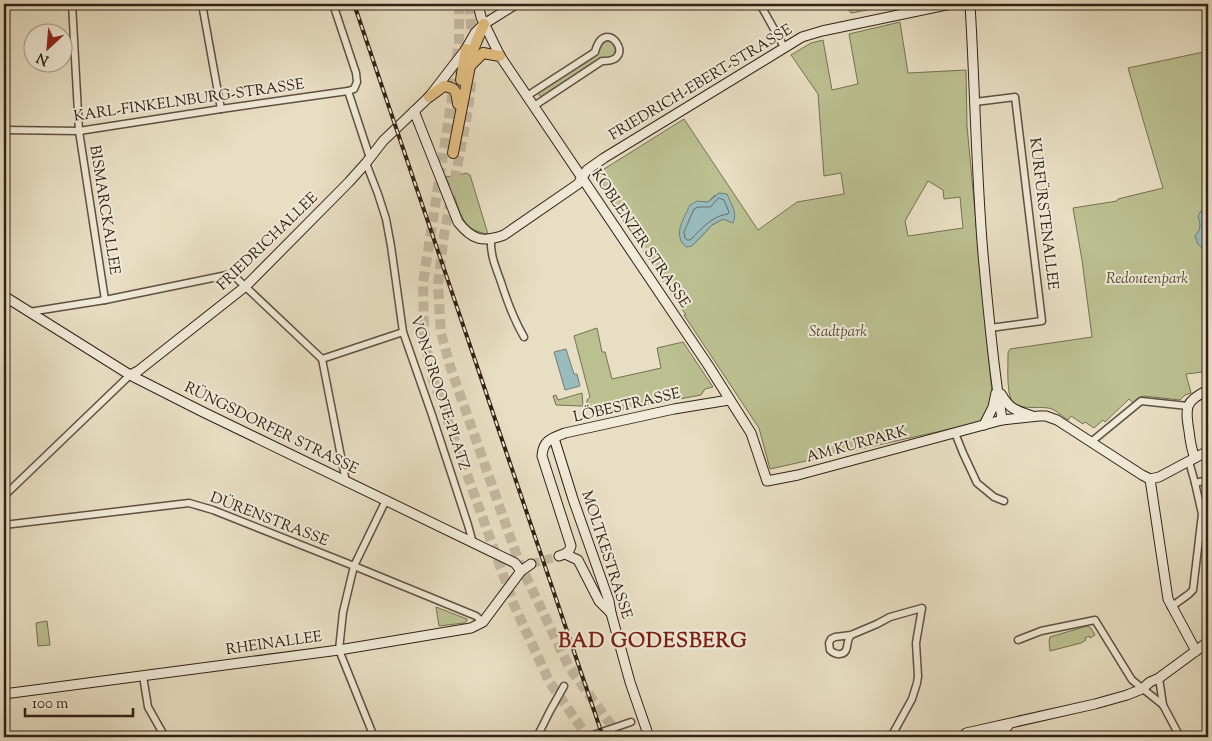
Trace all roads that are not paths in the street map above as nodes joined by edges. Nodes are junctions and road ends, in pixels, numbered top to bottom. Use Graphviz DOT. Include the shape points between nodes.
graph roads {
  1 [pos="72,4"];
  2 [pos="202,4"];
  3 [pos="333,4"];
  4 [pos="472,4"];
  5 [pos="478,4"];
  6 [pos="516,4"];
  7 [pos="760,4"];
  8 [pos="952,4"];
  9 [pos="970,4"];
  10 [pos="482,20"];
  11 [pos="784,47"];
  12 [pos="466,49"];
  13 [pos="500,56"];
  14 [pos="470,65"];
  15 [pos="348,91"];
  16 [pos="527,96"];
  17 [pos="429,97"];
  18 [pos="975,102"];
  19 [pos="458,104"];
  20 [pos="534,106"];
  21 [pos="221,109"];
  22 [pos="414,111"];
  23 [pos="4,130"];
  24 [pos="80,131"];
  25 [pos="368,160"];
  26 [pos="582,179"];
  27 [pos="491,239"];
  28 [pos="246,286"];
  29 [pos="4,296"];
  30 [pos="105,300"];
  31 [pos="29,312"];
  32 [pos="990,328"];
  33 [pos="403,332"];
  34 [pos="524,337"];
  35 [pos="322,358"];
  36 [pos="130,375"];
  37 [pos="997,388"];
  38 [pos="1208,390"];
  39 [pos="729,400"];
  40 [pos="1188,406"];
  41 [pos="1032,416"];
  42 [pos="1002,420"];
  43 [pos="984,425"];
  44 [pos="955,433"];
  45 [pos="554,438"];
  46 [pos="1091,442"];
  47 [pos="1208,451"];
  48 [pos="1191,460"];
  49 [pos="1150,479"];
  50 [pos="1208,480"];
  51 [pos="767,481"];
  52 [pos="346,482"];
  53 [pos="1195,483"];
  54 [pos="4,496"];
  55 [pos="386,500"];
  56 [pos="1004,501"];
  57 [pos="4,525"];
  58 [pos="1208,527"];
  59 [pos="1200,530"];
  60 [pos="473,543"];
  61 [pos="530,564"];
  62 [pos="354,566"];
  63 [pos="521,571"];
  64 [pos="1171,607"];
  65 [pos="611,613"];
  66 [pos="483,622"];
  67 [pos="850,635"];
  68 [pos="1018,640"];
  69 [pos="1208,642"];
  70 [pos="339,650"];
  71 [pos="1196,651"];
  72 [pos="143,676"];
  73 [pos="1159,678"];
  74 [pos="564,686"];
  75 [pos="1142,689"];
  76 [pos="4,694"];
  77 [pos="1163,705"];
  78 [pos="637,720"];
  79 [pos="1013,722"];
  80 [pos="966,733"];
  81 [pos="592,736"];
  82 [pos="165,737"];
  83 [pos="374,737"];
  84 [pos="537,737"];
  85 [pos="649,737"];
  86 [pos="891,737"];
  87 [pos="986,737"];
  88 [pos="1180,737"];
  1 -- 24 [label="street, BISMARCKALLEE"];
  2 -- 21 [label="street"];
  3 -- 15 [label="street" via="358,82 354,89"];
  4 -- 10 [label="street, KOBLENZER STRASSE"];
  5 -- 10 [label="street, KOBLENZER STRASSE"];
  6 -- 10 [label="street"];
  7 -- 11 [label="street"];
  8 -- 11 [label="street, FRIEDRICH-EBERT-STRASSE" via="822,31"];
  9 -- 18 [label="street"];
  10 -- 12 [label="street, FRIEDRICHALLEE"];
  10 -- 13 [label="street, KOBLENZER STRASSE"];
  10 -- 14 [label="main road"];
  11 -- 26 [label="street, FRIEDRICH-EBERT-STRASSE" via="604,158 587,170"];
  12 -- 17 [label="street, FRIEDRICHALLEE"];
  12 -- 19 [label="main road"];
  13 -- 14 [label="main road" via="483,54"];
  13 -- 16 [label="street, KOBLENZER STRASSE"];
  14 -- 19 [label="main road" via="451,152"];
  15 -- 21 [label="street, KARL-FINKELNBURG-STRASSE"];
  15 -- 25 [label="street, VON-GROOTE-PLATZ"];
  16 -- 20 [label="street, KOBLENZER STRASSE"];
  16 -- 20 [label="street" via="595,52 601,40 615,40 619,46 616,57 602,60"];
  17 -- 19 [label="main road" via="444,86 450,87 456,93"];
  17 -- 22 [label="street, FRIEDRICHALLEE"];
  18 -- 32 [label="street"];
  18 -- 32 [label="street, KURFÜRSTENALLEE" via="1015,97 1042,321"];
  20 -- 26 [label="street, KOBLENZER STRASSE"];
  21 -- 24 [label="street, KARL-FINKELNBURG-STRASSE"];
  22 -- 25 [label="street, FRIEDRICHALLEE"];
  22 -- 27 [label="street" via="458,222 474,237"];
  23 -- 24 [label="street, KARL-FINKELNBURG-STRASSE"];
  24 -- 30 [label="street, BISMARCKALLEE"];
  25 -- 28 [label="street, FRIEDRICHALLEE"];
  25 -- 33 [label="street, VON-GROOTE-PLATZ" via="386,219"];
  26 -- 27 [label="street, FRIEDRICH-EBERT-STRASSE" via="504,234"];
  26 -- 39 [label="street, KOBLENZER STRASSE"];
  27 -- 34 [label="street" via="492,256"];
  28 -- 30 [label="street" via="232,274"];
  28 -- 35 [label="street"];
  28 -- 36 [label="street, FRIEDRICHALLEE"];
  29 -- 31 [label="street, RÜNGSDORFER STRASSE"];
  30 -- 31 [label="street"];
  31 -- 36 [label="street, RÜNGSDORFER STRASSE"];
  32 -- 37 [label="street"];
  33 -- 35 [label="street"];
  33 -- 60 [label="street, VON-GROOTE-PLATZ"];
  35 -- 52 [label="street"];
  36 -- 52 [label="street, RÜNGSDORFER STRASSE"];
  36 -- 54 [label="street, FRIEDRICHALLEE"];
  37 -- 41 [label="street" via="1012,408"];
  37 -- 42 [label="street"];
  37 -- 43 [label="street"];
  38 -- 40 [label="street" via="1197,395"];
  39 -- 45 [label="street, LÖBESTRASSE" via="674,409"];
  39 -- 51 [label="street, KOBLENZER STRASSE" via="751,433"];
  40 -- 46 [label="street" via="1141,401"];
  40 -- 48 [label="street"];
  41 -- 42 [label="street, AM KURPARK"];
  41 -- 46 [label="street" via="1051,418"];
  42 -- 43 [label="street, AM KURPARK"];
  43 -- 44 [label="street, AM KURPARK"];
  44 -- 51 [label="street, AM KURPARK"];
  44 -- 56 [label="street" via="977,483"];
  45 -- 65 [label="street, MOLTKESTRASSE"];
  45 -- 65 [label="street" via="542,448 542,456 570,540 569,550 562,555 578,560 599,601"];
  46 -- 49 [label="street"];
  47 -- 48 [label="street"];
  48 -- 49 [label="street"];
  48 -- 53 [label="street"];
  49 -- 64 [label="street"];
  50 -- 53 [label="street"];
  52 -- 55 [label="street, RÜNGSDORFER STRASSE"];
  53 -- 59 [label="street" via="1202,514"];
  55 -- 60 [label="street, RÜNGSDORFER STRASSE"];
  55 -- 62 [label="street"];
  57 -- 62 [label="street, DÜRENSTRASSE" via="189,503"];
  58 -- 59 [label="street"];
  59 -- 64 [label="street" via="1193,590"];
  60 -- 63 [label="street, RÜNGSDORFER STRASSE" via="515,563"];
  61 -- 63 [label="street"];
  62 -- 66 [label="street, DÜRENSTRASSE" via="476,616"];
  62 -- 70 [label="street"];
  63 -- 66 [label="street"];
  64 -- 71 [label="street"];
  65 -- 78 [label="street, MOLTKESTRASSE"];
  66 -- 70 [label="street, RHEINALLEE" via="471,628"];
  67 -- 86 [label="street" via="890,617 922,608 916,643 917,683"];
  68 -- 75 [label="street" via="1040,631 1095,620 1132,680"];
  69 -- 71 [label="street"];
  70 -- 72 [label="street, RHEINALLEE"];
  70 -- 83 [label="street"];
  71 -- 73 [label="street"];
  72 -- 76 [label="street, RHEINALLEE"];
  72 -- 82 [label="street" via="148,707"];
  73 -- 75 [label="street"];
  73 -- 77 [label="street"];
  74 -- 84 [label="street"];
  75 -- 77 [label="street"];
  75 -- 79 [label="street" via="1095,704"];
  77 -- 88 [label="street"];
  78 -- 81 [label="street"];
  78 -- 85 [label="street, MOLTKESTRASSE"];
  79 -- 80 [label="street"];
  79 -- 87 [label="street"];
}
